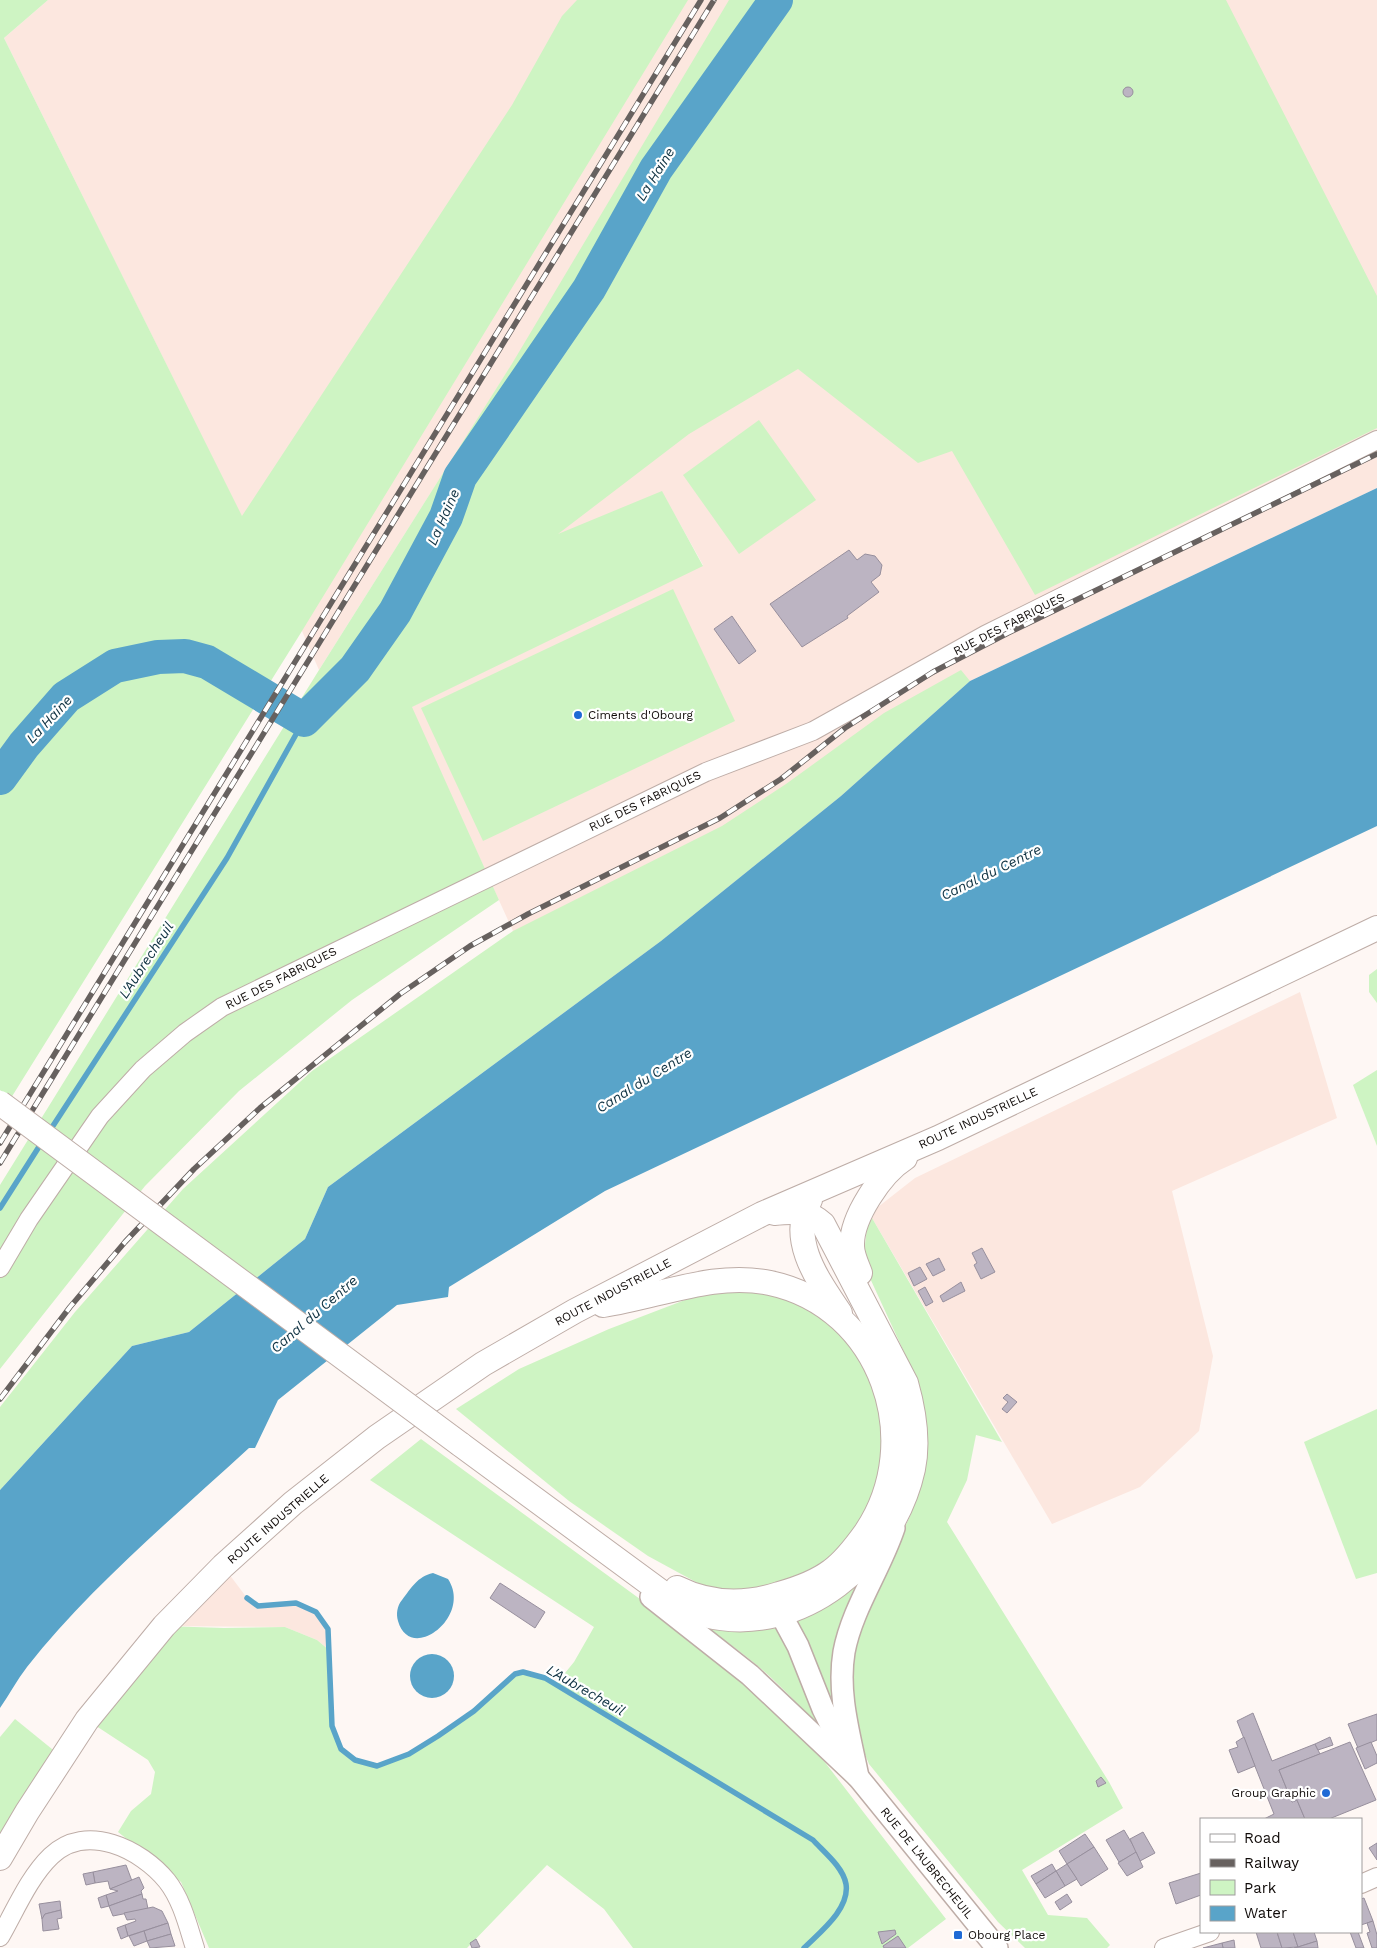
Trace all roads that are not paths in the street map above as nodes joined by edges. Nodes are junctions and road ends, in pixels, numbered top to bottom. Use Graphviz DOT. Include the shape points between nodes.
graph roads {
  1 [pos="1377,440"];
  2 [pos="1377,928"];
  3 [pos="0,1102"];
  4 [pos="938,1138"];
  5 [pos="818,1189"];
  6 [pos="804,1213"];
  7 [pos="762,1214"];
  8 [pos="0,1268"];
  9 [pos="575,1311"];
  10 [pos="848,1325"];
  11 [pos="906,1383"];
  12 [pos="900,1510"];
  13 [pos="571,1526"];
  14 [pos="611,1556"];
  15 [pos="749,1602"];
  16 [pos="777,1613"];
  17 [pos="858,1777"];
  18 [pos="0,1858"];
  19 [pos="1377,1877"];
  20 [pos="1362,1884"];
  21 [pos="1208,1933"];
  22 [pos="0,1937"];
  23 [pos="1175,1946"];
  24 [pos="195,1948"];
  25 [pos="997,1948"];
  1 -- 8 [label="street, RUE DES FABRIQUES" via="985,635 813,731 706,772 222,1007 184,1033 143,1069 100,1116 29,1218"];
  2 -- 4 [label="main road, ROUTE INDUSTRIELLE"];
  3 -- 13 [label="main road, bridge"];
  4 -- 5 [label="main road, ROUTE INDUSTRIELLE"];
  4 -- 11 [label="main road" via="894,1165 861,1210 853,1232 852,1248 858,1268"];
  5 -- 6 [label="main road"];
  5 -- 7 [label="main road, ROUTE INDUSTRIELLE"];
  6 -- 7 [label="main road"];
  6 -- 10 [label="main road" via="804,1248 810,1266"];
  6 -- 11 [label="main road" via="814,1215 830,1234"];
  7 -- 9 [label="main road, ROUTE INDUSTRIELLE"];
  9 -- 10 [label="main road" via="703,1283 754,1281 805,1296"];
  9 -- 18 [label="main road, ROUTE INDUSTRIELLE" via="483,1364 377,1436 293,1503 223,1566 164,1626 112,1687 87,1720"];
  10 -- 15 [label="main road" via="867,1349 877,1369 894,1422 895,1445 886,1496 858,1544 830,1572 806,1586"];
  11 -- 12 [label="main road" via="914,1410 916,1436 914,1467"];
  12 -- 16 [label="main road" via="883,1540 851,1576 803,1605"];
  12 -- 17 [label="street" via="844,1652 843,1702"];
  13 -- 14 [label="main road"];
  13 -- 17 [label="street" via="596,1558 647,1593 750,1675"];
  14 -- 15 [label="main road" via="687,1593 714,1600"];
  14 -- 16 [label="main road" via="668,1597 703,1614 740,1619"];
  15 -- 16 [label="street"];
  16 -- 17 [label="street" via="798,1646 823,1710"];
  17 -- 25 [label="street, RUE DE L'AUBRECHEUIL"];
  19 -- 20 [label="street"];
  21 -- 23 [label="street"];
  22 -- 24 [label="street" via="50,1856 76,1842 98,1839 118,1845 141,1858 168,1882 181,1905"];
}
